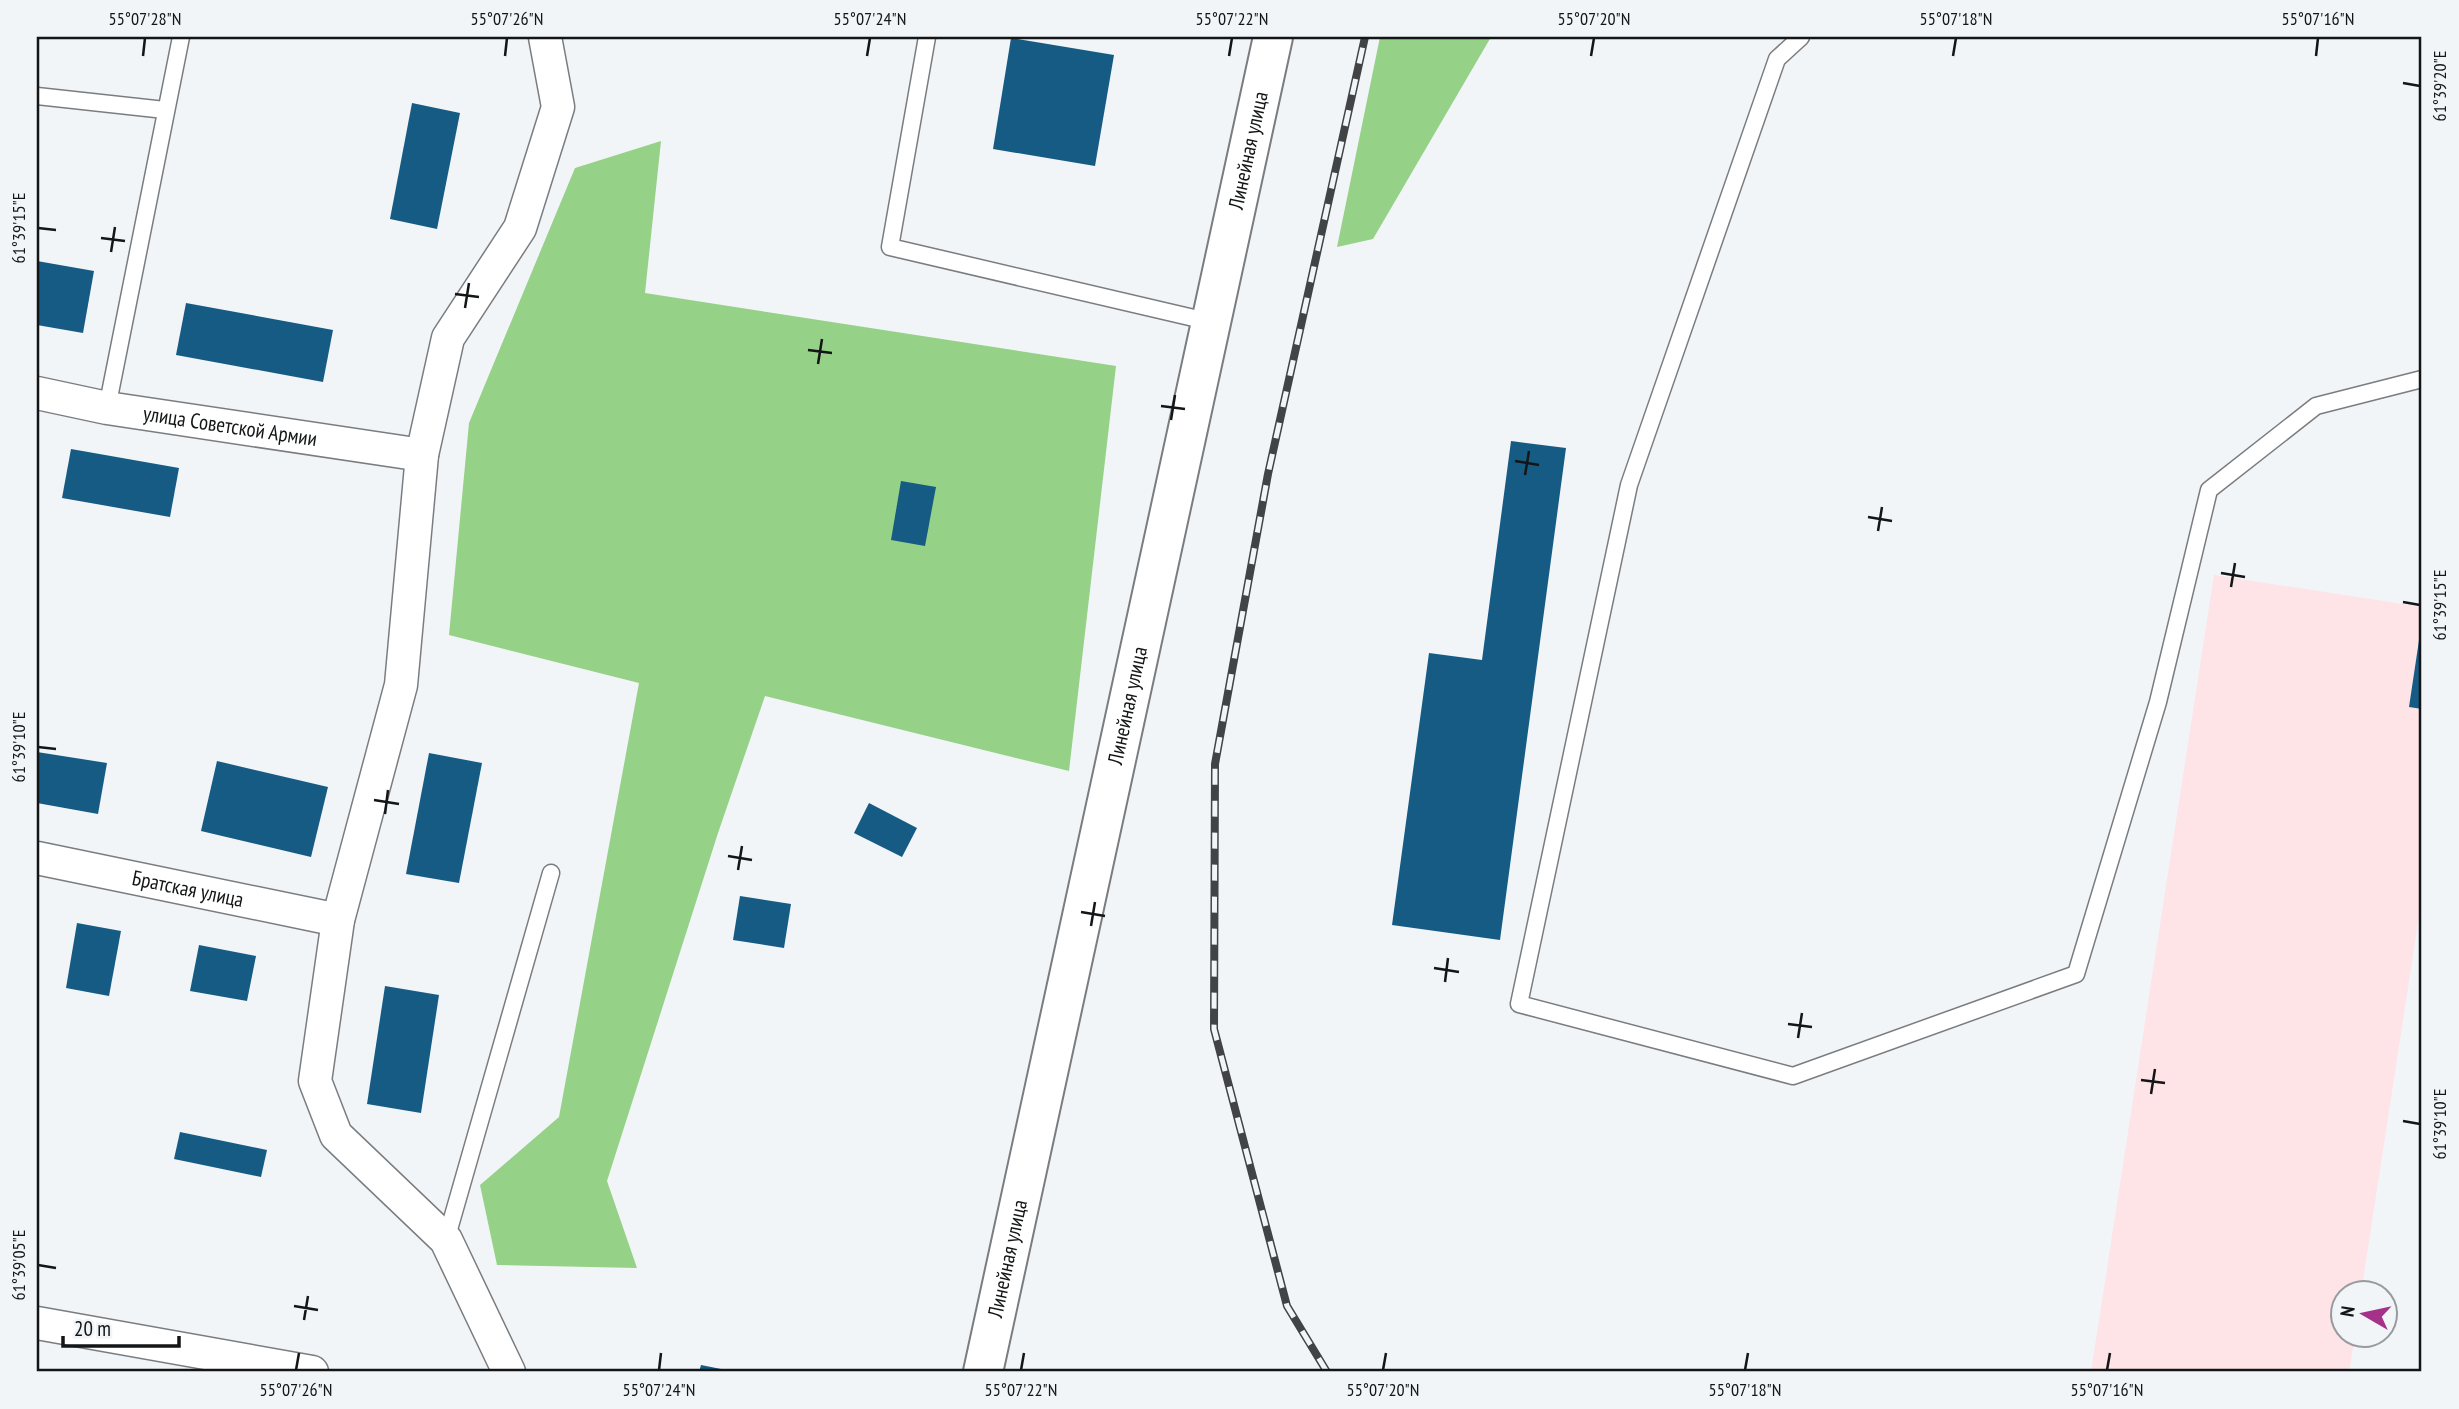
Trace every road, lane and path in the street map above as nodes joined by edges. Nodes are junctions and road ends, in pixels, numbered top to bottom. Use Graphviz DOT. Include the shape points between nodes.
graph roads {
  1 [pos="181,37"];
  2 [pos="545,37"];
  3 [pos="927,37"];
  4 [pos="1273,37"];
  5 [pos="1801,37"];
  6 [pos="37,96"];
  7 [pos="165,110"];
  8 [pos="1211,322"];
  9 [pos="2422,379"];
  10 [pos="37,394"];
  11 [pos="107,408"];
  12 [pos="422,455"];
  13 [pos="37,858"];
  14 [pos="551,873"];
  15 [pos="338,920"];
  16 [pos="446,1240"];
  17 [pos="37,1323"];
  18 [pos="312,1372"];
  19 [pos="509,1372"];
  20 [pos="983,1372"];
  1 -- 7 [label="lane"];
  2 -- 12 [label="street" via="558,107 520,228 448,338"];
  3 -- 8 [label="lane" via="890,247"];
  4 -- 8 [label="main road, Линейная улица"];
  5 -- 9 [label="lane" via="1777,59 1629,485 1519,1004 1793,1076 2076,974 2158,702 2209,490 2316,406"];
  6 -- 7 [label="lane"];
  7 -- 11 [label="lane"];
  8 -- 20 [label="main road, Линейная улица"];
  10 -- 11 [label="street, улица Советской Армии"];
  11 -- 12 [label="street, улица Советской Армии"];
  12 -- 15 [label="street" via="401,685"];
  13 -- 15 [label="street, Братская улица"];
  14 -- 16 [label="lane"];
  15 -- 16 [label="street" via="315,1081 336,1135"];
  16 -- 19 [label="street"];
  17 -- 18 [label="street"];
}
